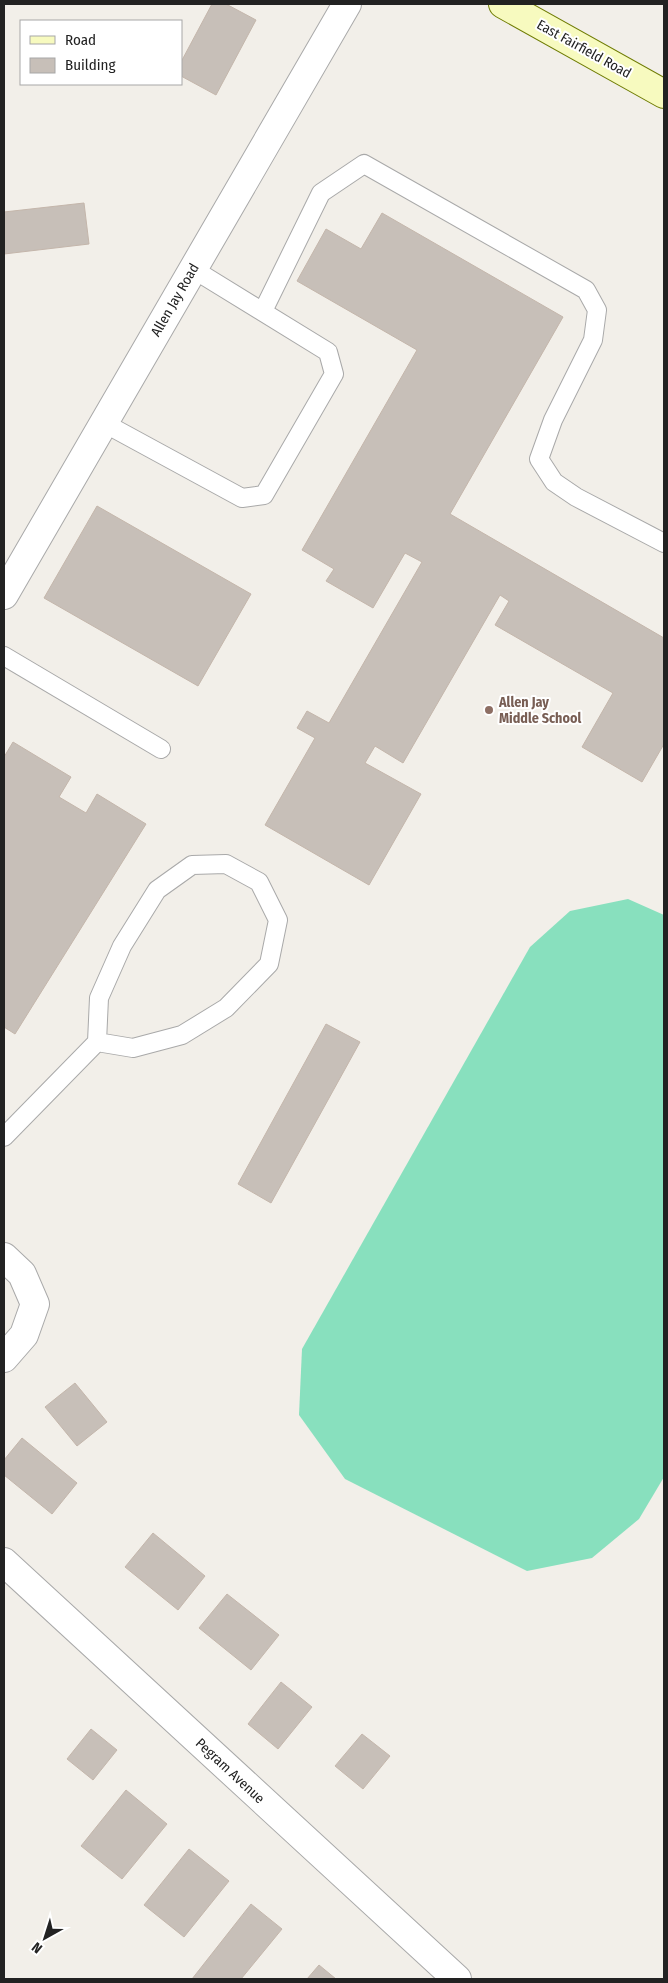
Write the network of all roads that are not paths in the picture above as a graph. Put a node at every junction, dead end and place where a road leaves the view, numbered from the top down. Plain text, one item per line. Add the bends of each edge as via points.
1 (347, 4) edge
2 (503, 4) edge
3 (664, 94) edge
4 (193, 269) junction
5 (262, 312) junction
6 (104, 423) junction
7 (664, 543) edge
8 (4, 595) edge
9 (4, 656) edge
10 (161, 749) dead end
11 (97, 1042) junction
12 (4, 1137) edge
13 (4, 1256) edge
14 (4, 1358) edge
15 (4, 1562) edge
16 (457, 1979) edge

1 - 4 street, Allen Jay Road
2 - 3 main road, East Fairfield Road
4 - 5 lane
4 - 6 street, Allen Jay Road
5 - 6 lane via 328,352 334,374 264,495 242,498
5 - 7 lane via 321,193 364,164 586,290 597,310 593,340 539,459 554,482
6 - 8 street, Allen Jay Road
9 - 10 lane
11 - 11 lane via 133,1048 182,1035 226,1008 269,964 278,920 259,882 226,864 192,865 157,890 122,946 99,998
11 - 12 lane
13 - 14 street via 22,1274 35,1304 24,1335
15 - 16 street, Pegram Avenue

